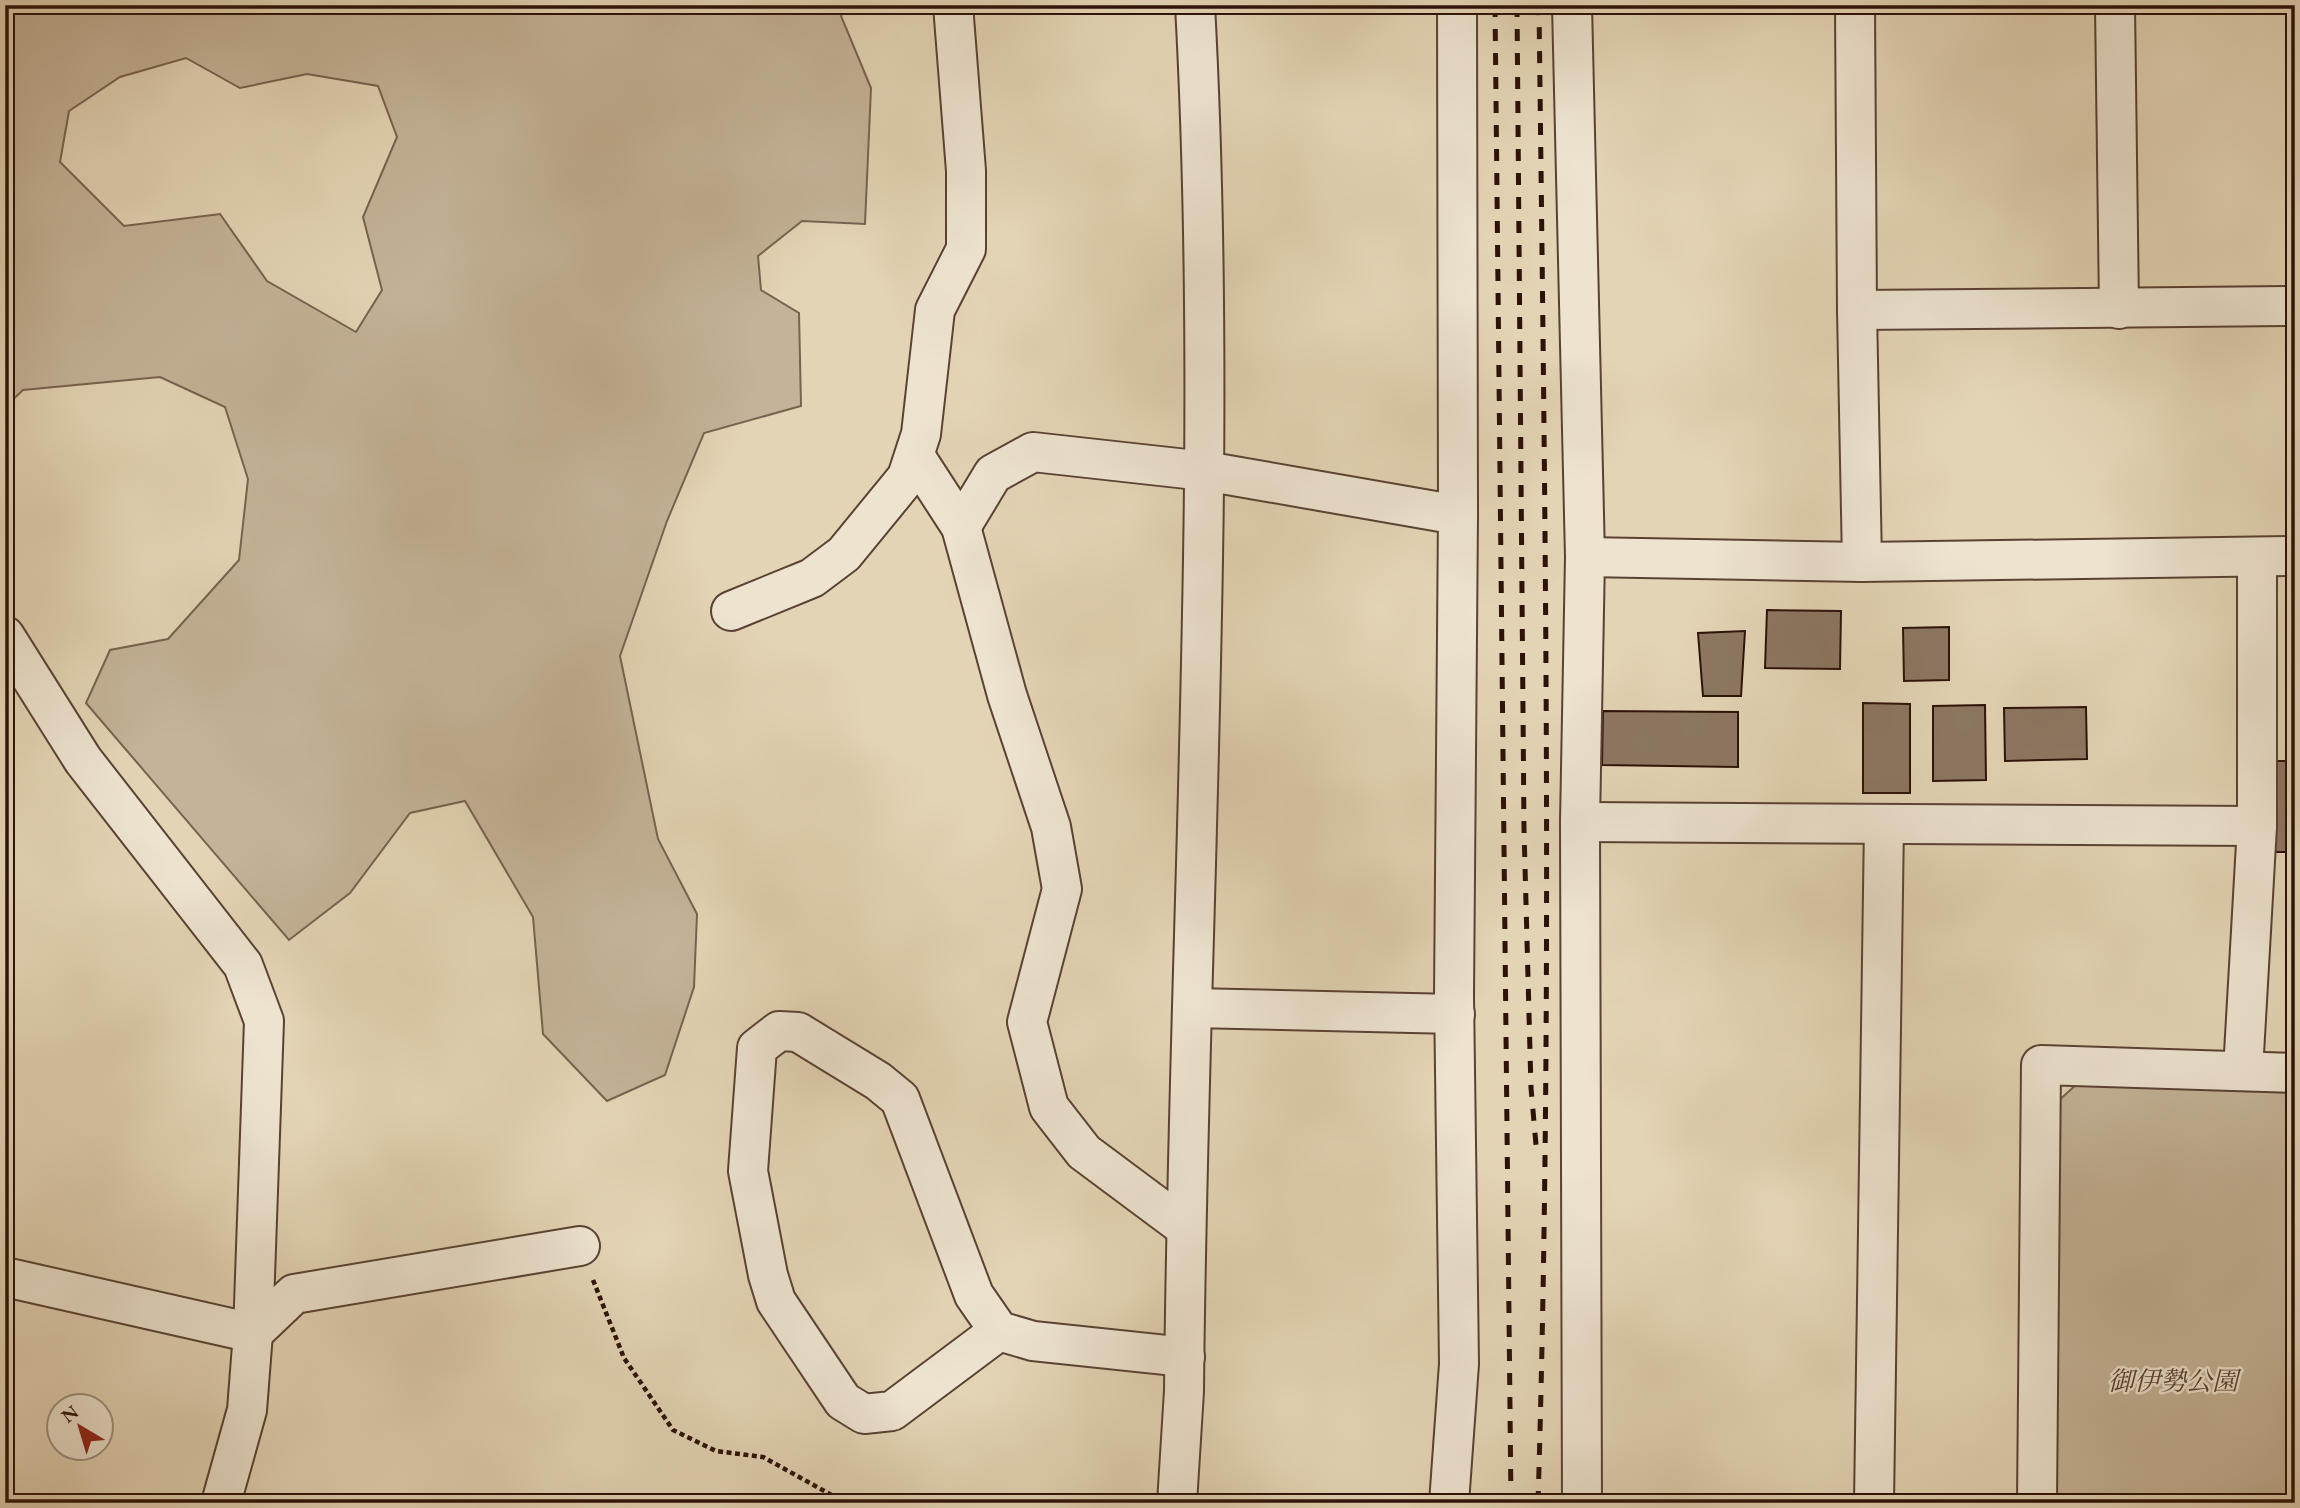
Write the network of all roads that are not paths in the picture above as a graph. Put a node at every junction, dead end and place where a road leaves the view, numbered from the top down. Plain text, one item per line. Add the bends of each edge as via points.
1 (953, 5) edge
2 (1195, 5) edge
3 (1457, 5) edge
4 (1572, 5) edge
5 (1855, 5) edge
6 (2115, 5) edge
7 (2295, 306) edge
8 (2119, 309) junction
9 (1857, 310) junction
10 (915, 456) junction
11 (1205, 471) junction
12 (1458, 515) junction
13 (961, 527) junction
14 (2295, 556) edge
15 (1585, 557) junction
16 (2257, 557) junction
17 (1862, 562) junction
18 (731, 611) dead end
19 (5, 636) edge
20 (1580, 822) junction
21 (1884, 824) junction
22 (2257, 826) junction
23 (1192, 1008) junction
24 (1455, 1014) junction
25 (2243, 1071) junction
26 (2295, 1073) edge
27 (1186, 1228) junction
28 (580, 1246) road end
29 (5, 1277) edge
30 (999, 1331) junction
31 (253, 1333) junction
32 (1185, 1357) junction
33 (221, 1503) edge
34 (1177, 1503) edge
35 (1449, 1503) edge
36 (1582, 1503) edge
37 (1874, 1503) edge
38 (2037, 1503) edge

1 - 10 street via 966,171 966,249 935,310
2 - 11 street
3 - 12 street
4 - 15 street
5 - 9 street
6 - 8 street
7 - 8 street
8 - 9 street
9 - 17 street
10 - 13 street
10 - 18 street via 908,477 844,554 813,578
11 - 12 street
11 - 13 street via 1032,452 993,474
11 - 23 street
12 - 24 street
13 - 27 street via 1007,695 1051,827 1062,889 1027,1022 1049,1107 1084,1152
14 - 16 street
15 - 17 street
15 - 20 street
16 - 17 street
16 - 22 street
19 - 31 street via 83,760 243,965 264,1021
20 - 21 street
20 - 36 street
21 - 22 street
21 - 37 street
22 - 25 street
23 - 24 street
23 - 27 street
24 - 35 street via 1459,1364
25 - 26 street
25 - 38 street via 2041,1065
27 - 32 street
28 - 31 street via 294,1294
29 - 31 street
30 - 30 street via 974,1295 900,1099 798,1032 779,1031 757,1048 748,1171 768,1275 776,1301 843,1401 864,1414 892,1411
30 - 32 street via 1033,1341
31 - 33 street via 247,1410
32 - 34 street

